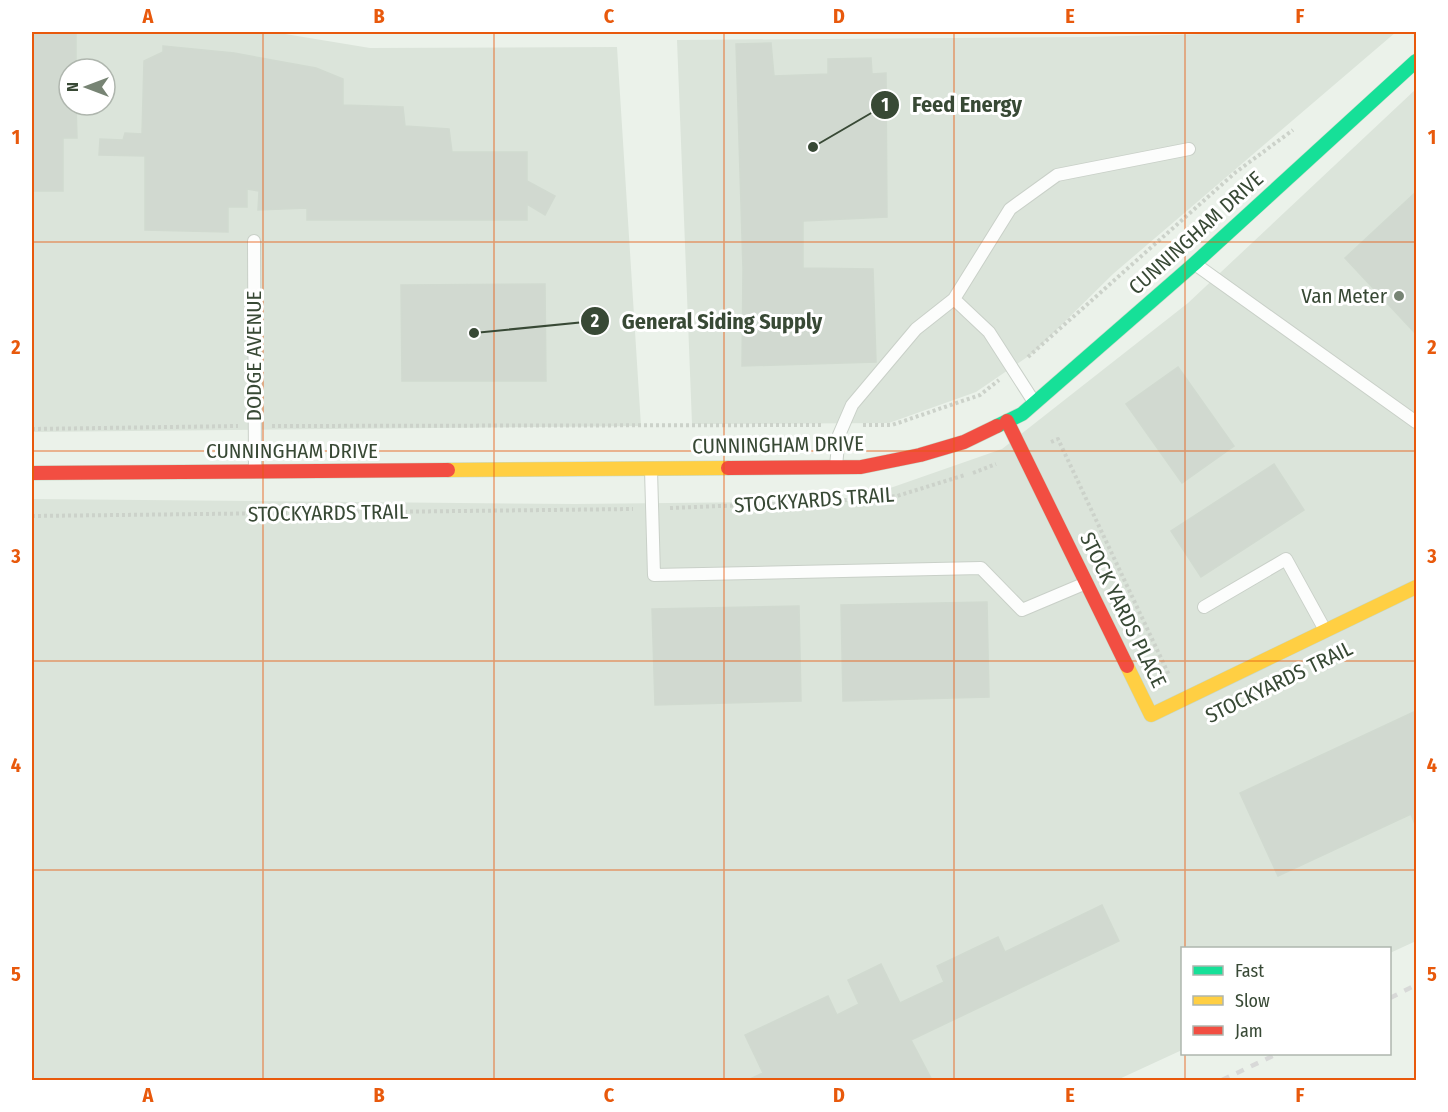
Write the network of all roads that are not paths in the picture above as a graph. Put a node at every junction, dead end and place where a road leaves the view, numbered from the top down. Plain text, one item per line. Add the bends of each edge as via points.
1 (1416, 61) edge
2 (1189, 149) dead end
3 (254, 241) dead end
4 (1194, 264) junction
5 (954, 299) junction
6 (1035, 403) junction
7 (1007, 421) junction
8 (1416, 422) edge
9 (651, 468) junction
10 (836, 468) junction
11 (255, 472) junction
12 (32, 473) edge
13 (1087, 583) junction
14 (1416, 587) edge
15 (1204, 607) dead end
16 (1326, 631) junction

1 - 4 street, CUNNINGHAM DRIVE
2 - 5 lane via 1057,175 1010,209
3 - 11 lane, DODGE AVENUE
4 - 6 street, CUNNINGHAM DRIVE
4 - 8 lane
5 - 6 lane via 989,332
5 - 10 lane via 916,329 852,405 839,435
6 - 7 street, CUNNINGHAM DRIVE
7 - 10 street, CUNNINGHAM DRIVE via 964,442 920,455
7 - 13 street, STOCK YARDS PLACE
9 - 10 street, CUNNINGHAM DRIVE
9 - 11 street, CUNNINGHAM DRIVE
9 - 13 lane via 654,575 981,568 1022,610
11 - 12 street, CUNNINGHAM DRIVE
13 - 16 street, STOCK YARDS PLACE via 1151,715
14 - 16 street, STOCK YARDS PLACE
15 - 16 lane via 1286,559

